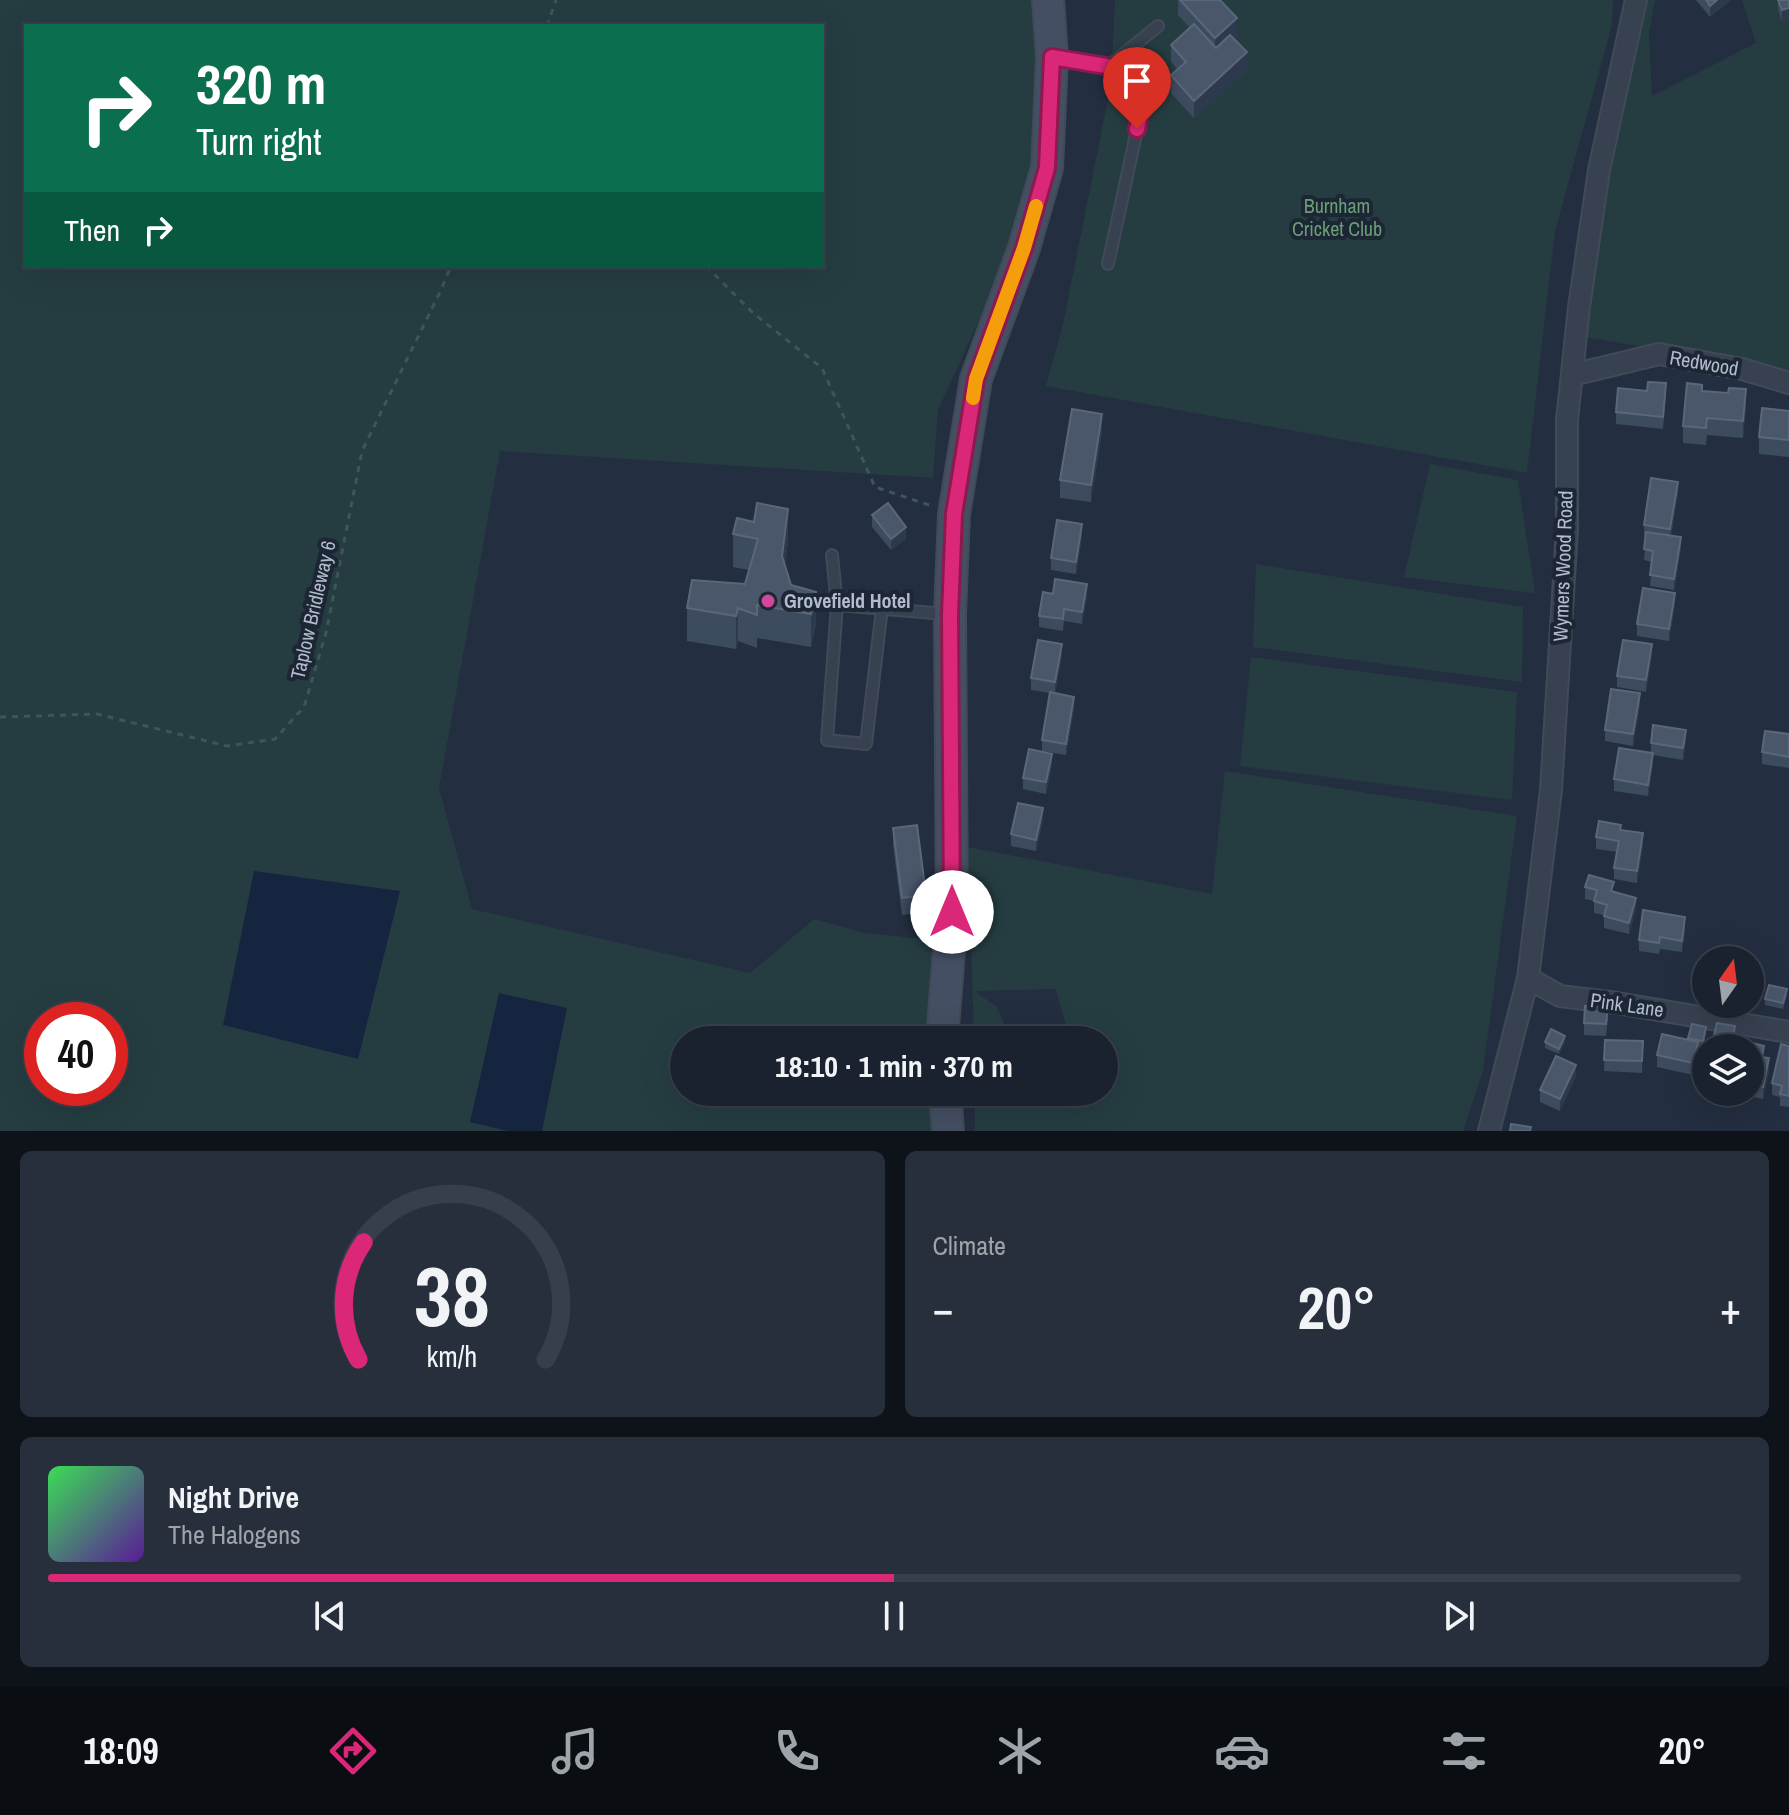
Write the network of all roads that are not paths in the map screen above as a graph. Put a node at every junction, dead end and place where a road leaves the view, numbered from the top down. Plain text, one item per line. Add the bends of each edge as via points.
1 (1048, 0) edge
2 (1636, 0) edge
3 (1158, 26) dead end
4 (1052, 57) junction
5 (1110, 65) junction
6 (1108, 264) dead end
7 (1572, 375) junction
8 (1789, 383) edge
9 (832, 555) dead end
10 (837, 605) junction
11 (882, 608) junction
12 (950, 614) junction
13 (1528, 978) junction
14 (1560, 996) junction
15 (1519, 1020) junction
16 (943, 1026) edge
17 (1789, 1032) edge
18 (946, 1106) edge
19 (948, 1131) edge
20 (1489, 1131) edge

1 - 4 street
2 - 7 street, Wymers Wood Road via 1599,170
3 - 5 lane
4 - 5 lane
4 - 12 street via 1047,168 976,379 954,514
5 - 6 lane via 1130,70 1143,102
7 - 8 street, Redwood via 1659,354
7 - 13 street, Wymers Wood Road via 1551,790
9 - 10 lane
10 - 11 lane
10 - 11 lane via 827,740 866,744
11 - 12 lane
12 - 16 street via 952,912
13 - 14 street, Pink Lane
13 - 15 street, Wymers Wood Road
14 - 15 street via 1538,1003
14 - 17 street, Pink Lane
15 - 20 street, Wymers Wood Road
18 - 19 street

